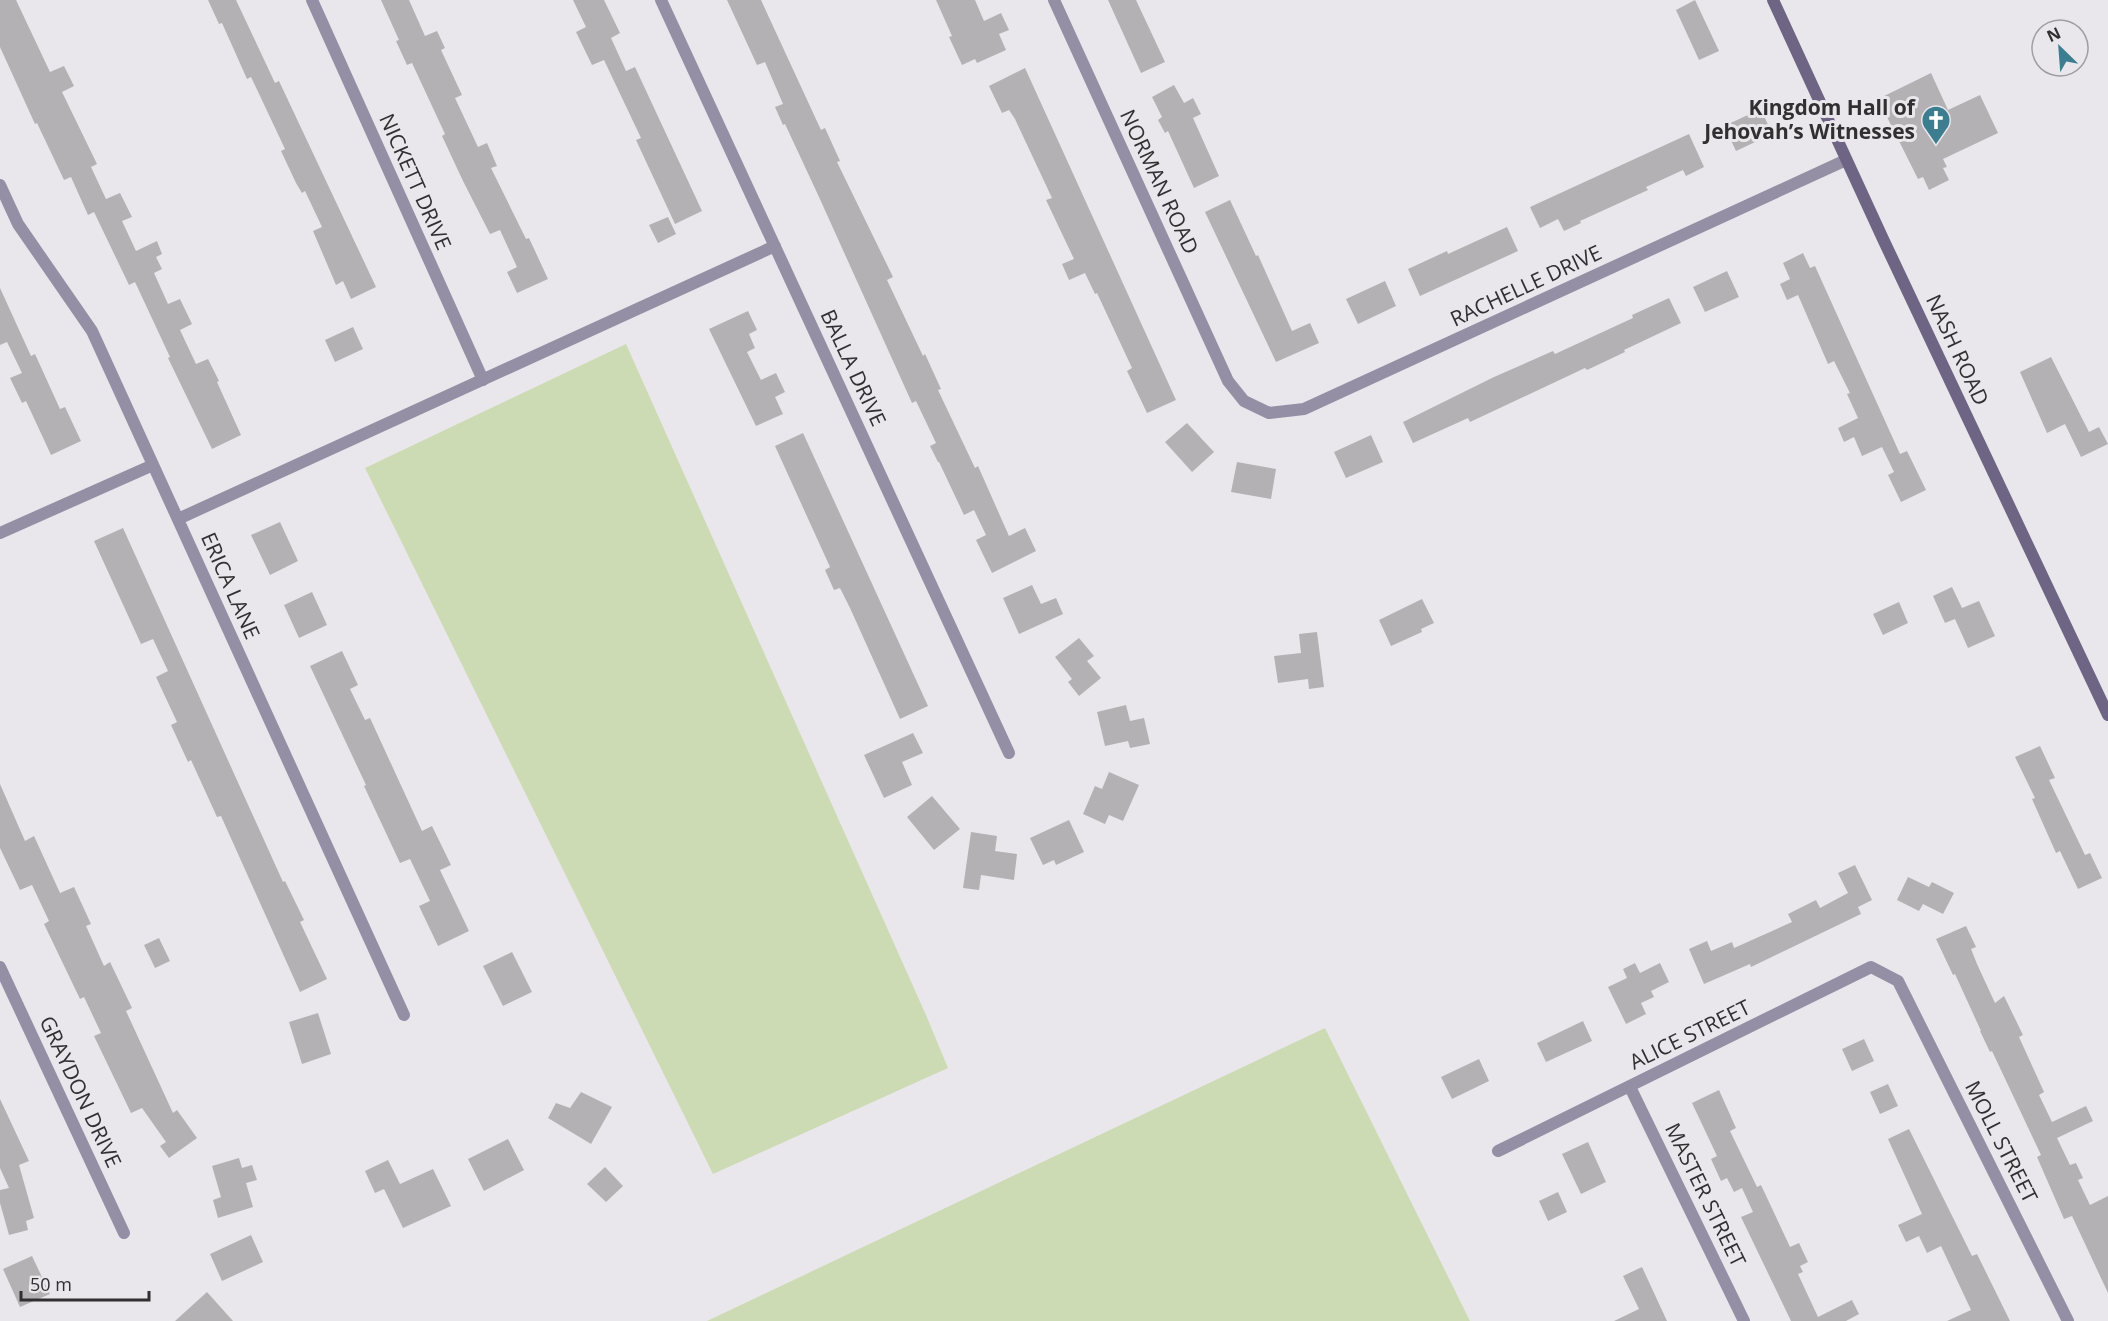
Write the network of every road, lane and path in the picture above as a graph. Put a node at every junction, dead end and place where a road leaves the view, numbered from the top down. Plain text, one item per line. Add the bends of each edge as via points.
1 (312, 0) edge
2 (661, 0) edge
3 (1054, 0) edge
4 (1773, 0) edge
5 (1846, 160) junction
6 (0, 185) edge
7 (775, 246) junction
8 (483, 380) junction
9 (1228, 381) joint
10 (153, 465) junction
11 (178, 519) junction
12 (0, 533) edge
13 (2108, 715) edge
14 (1009, 753) dead end
15 (0, 967) edge
16 (1898, 981) joint
17 (404, 1014) dead end
18 (1630, 1087) junction
19 (1498, 1151) dead end
20 (124, 1233) dead end
21 (1744, 1321) edge
22 (2068, 1321) edge

1 - 8 street, NICKETT DRIVE
2 - 7 street, BALLA DRIVE
3 - 9 street, NORMAN ROAD
4 - 5 main road, NASH ROAD
5 - 9 street, RACHELLE DRIVE via 1304,409 1269,414 1244,401
5 - 13 main road, NASH ROAD
6 - 10 street, ERICA LANE via 18,224 92,331
7 - 8 street
7 - 14 street, BALLA DRIVE
8 - 11 street
10 - 11 street, ERICA LANE
10 - 12 street
11 - 17 street, ERICA LANE
15 - 20 street, GRAYDON DRIVE
16 - 18 street, ALICE STREET via 1871,967
16 - 22 street, MOLL STREET
18 - 19 street, ALICE STREET
18 - 21 street, MASTER STREET

